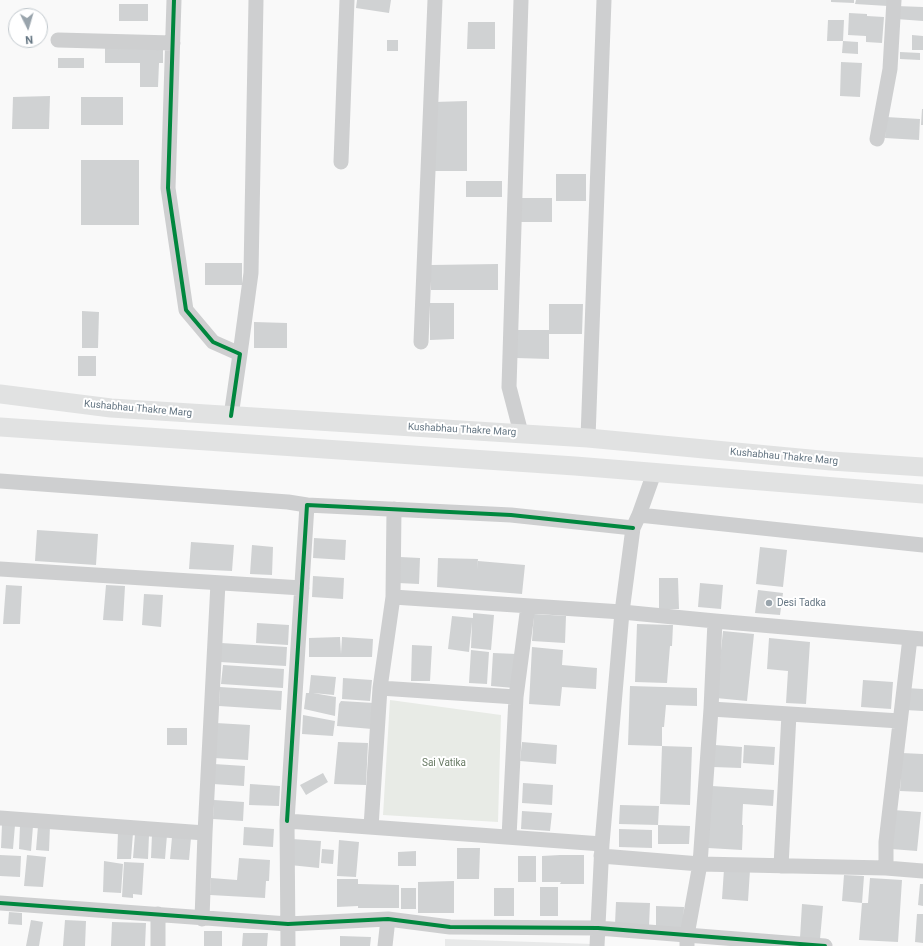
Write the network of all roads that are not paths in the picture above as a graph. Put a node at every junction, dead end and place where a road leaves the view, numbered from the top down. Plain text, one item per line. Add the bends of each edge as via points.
1 (174, 0) edge
2 (256, 0) edge
3 (347, 0) edge
4 (435, 0) edge
5 (521, 0) edge
6 (604, 0) edge
7 (894, 0) edge
8 (58, 40) dead end
9 (173, 43) junction
10 (877, 139) dead end
11 (341, 162) dead end
12 (421, 342) dead end
13 (240, 354) junction
14 (0, 394) edge
15 (231, 416) junction
16 (0, 427) edge
17 (521, 433) junction
18 (588, 438) junction
19 (923, 467) edge
20 (654, 473) junction
21 (0, 481) edge
22 (923, 494) edge
23 (307, 505) junction
24 (394, 509) junction
25 (636, 521) junction
26 (923, 545) edge
27 (0, 569) edge
28 (218, 583) junction
29 (302, 588) junction
30 (392, 597) junction
31 (528, 606) junction
32 (622, 612) junction
33 (715, 621) junction
34 (917, 638) edge
35 (380, 688) junction
36 (516, 698) junction
37 (711, 709) junction
38 (788, 714) junction
39 (900, 721) junction
40 (0, 818) edge
41 (287, 821) junction
42 (371, 827) junction
43 (205, 834) junction
44 (509, 837) junction
45 (602, 850) junction
46 (700, 864) junction
47 (781, 866) junction
48 (886, 868) junction
49 (923, 871) edge
50 (0, 903) edge
51 (158, 914) junction
52 (202, 919) junction
53 (388, 919) junction
54 (288, 924) junction
55 (598, 928) junction
56 (687, 941) edge
57 (786, 944) edge
58 (158, 946) edge
59 (288, 946) edge
60 (385, 946) edge
61 (597, 946) edge
62 (825, 946) edge

1 - 9 street
2 - 13 street via 251,273
3 - 11 street
4 - 12 street
5 - 17 street via 509,387
6 - 18 street
7 - 10 street via 890,69
8 - 9 street
9 - 13 street via 168,188 186,310 213,342
13 - 15 street
14 - 15 main road, Kushabhau Thakre Marg via 111,408
15 - 17 main road, Kushabhau Thakre Marg
16 - 20 main road
17 - 18 main road, Kushabhau Thakre Marg
18 - 19 main road, Kushabhau Thakre Marg
20 - 22 main road
20 - 25 street
21 - 23 street
23 - 24 street
23 - 29 street
24 - 25 street
24 - 30 street
25 - 26 street
25 - 32 street
27 - 28 street
28 - 29 street
28 - 43 street
29 - 41 street
30 - 31 street
30 - 35 street
31 - 32 street
31 - 36 street
32 - 33 street
32 - 45 street
33 - 34 street
33 - 37 street
34 - 39 street
35 - 36 street
35 - 42 street
36 - 44 street
37 - 38 street
37 - 46 street
38 - 39 street
38 - 47 street
39 - 48 street via 886,842
40 - 43 street
41 - 42 street
41 - 54 street
42 - 44 street
43 - 52 street
44 - 45 street
45 - 46 street
45 - 55 street
46 - 47 street
46 - 56 street
47 - 48 street
48 - 49 street
50 - 51 street
51 - 52 street
51 - 58 street
52 - 54 street
53 - 54 street
53 - 55 street via 450,927
53 - 60 street
54 - 59 street
55 - 56 street
55 - 61 street
56 - 57 street
57 - 62 street

